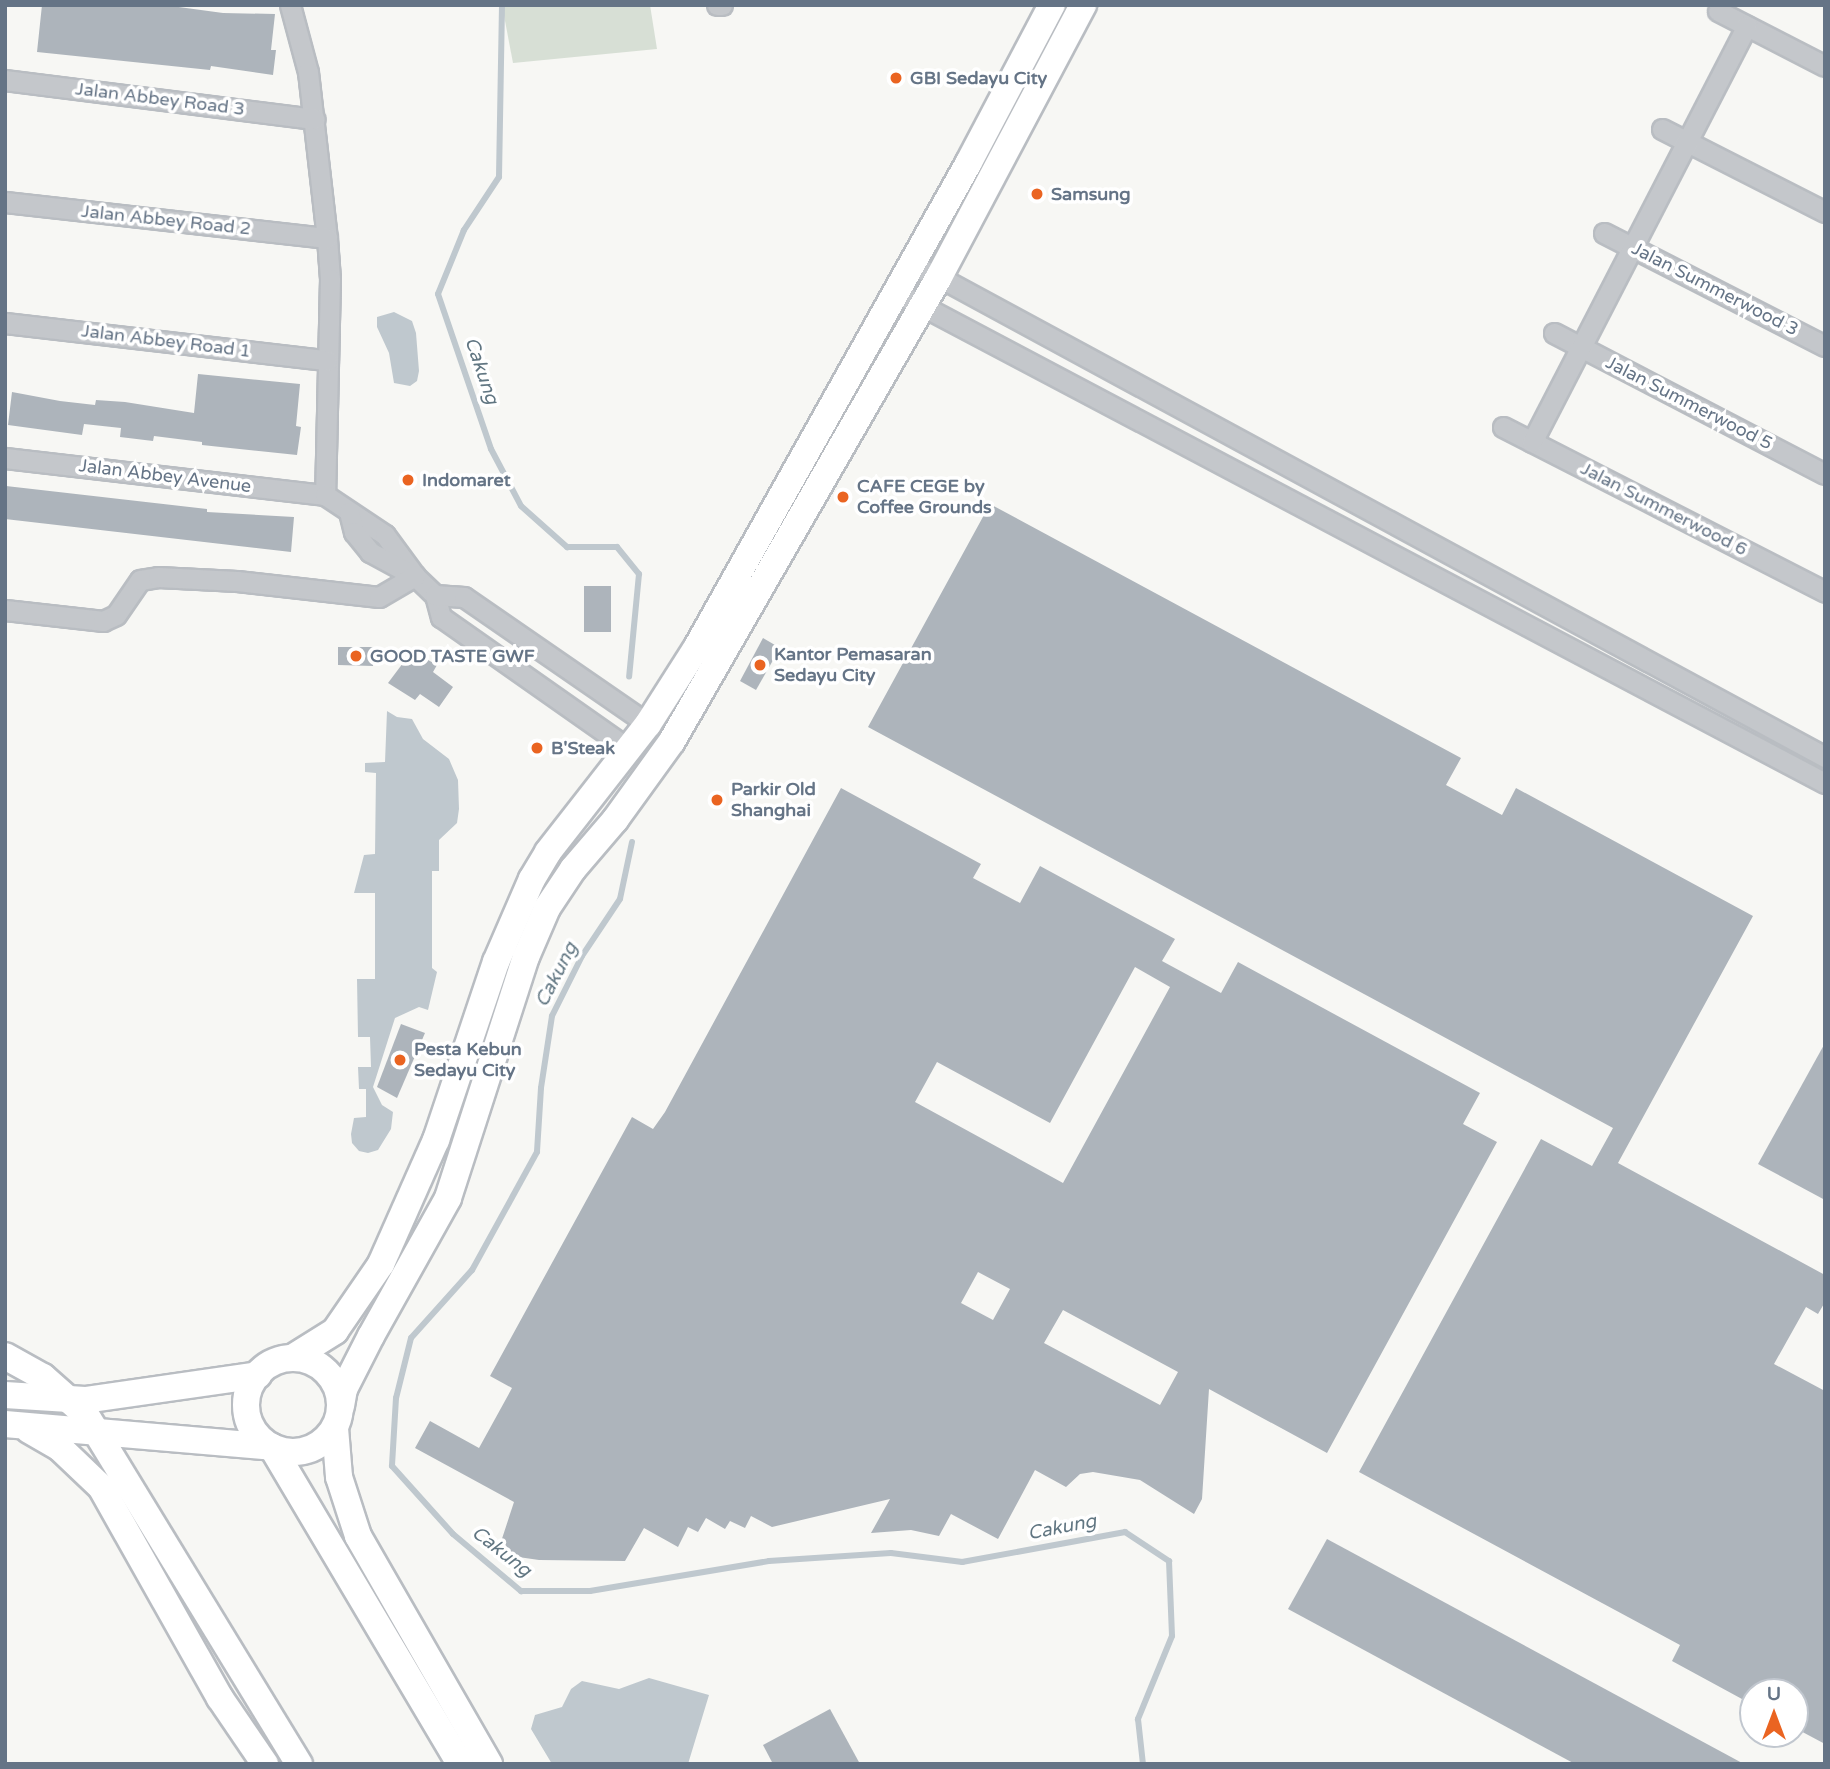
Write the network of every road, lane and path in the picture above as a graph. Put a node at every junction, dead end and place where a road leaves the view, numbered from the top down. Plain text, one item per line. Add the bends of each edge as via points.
1 (290, 5) edge
2 (1052, 5) edge
3 (1083, 5) edge
4 (1718, 11) dead end
5 (1747, 26) junction
6 (1825, 66) edge
7 (5, 80) edge
8 (315, 118) junction
9 (1662, 129) dead end
10 (1688, 142) junction
11 (5, 202) edge
12 (1825, 212) edge
13 (1604, 233) dead end
14 (327, 238) junction
15 (1633, 247) junction
16 (912, 265) junction
17 (939, 277) junction
18 (896, 292) junction
19 (923, 305) junction
20 (5, 323) edge
21 (1554, 333) dead end
22 (1825, 346) edge
23 (1581, 348) junction
24 (327, 359) junction
25 (1503, 427) dead end
26 (1532, 442) junction
27 (5, 458) edge
28 (1825, 474) edge
29 (325, 495) junction
30 (1408, 532) junction
31 (1398, 557) junction
32 (415, 576) junction
33 (1825, 592) edge
34 (435, 595) junction
35 (5, 610) edge
36 (649, 724) junction
37 (672, 741) junction
38 (629, 749) junction
39 (1825, 757) edge
40 (653, 767) junction
41 (1825, 783) edge
42 (5, 1356) edge
43 (292, 1358) junction
44 (258, 1375) junction
45 (5, 1395) edge
46 (72, 1401) junction
47 (338, 1417) junction
48 (13, 1425) edge
49 (98, 1432) junction
50 (272, 1447) junction
51 (254, 1688) junction
52 (224, 1705) junction
53 (265, 1764) edge
54 (299, 1764) edge
55 (460, 1764) edge
56 (489, 1764) edge

1 - 8 street
2 - 16 street
3 - 17 street
4 - 5 street
5 - 6 street
5 - 10 street
7 - 8 street, Jalan Abbey Road 3
8 - 14 street
9 - 10 street
10 - 12 street
10 - 15 street
11 - 14 street, Jalan Abbey Road 2
13 - 15 street, Jalan Summerwood 3
14 - 24 street
15 - 22 street, Jalan Summerwood 3
15 - 23 street
16 - 17 street
16 - 18 street
17 - 19 street
17 - 30 street
18 - 19 street
18 - 36 street
19 - 31 street
19 - 37 street
20 - 24 street, Jalan Abbey Road 1
21 - 23 street, Jalan Summerwood 5
23 - 26 street
23 - 28 street, Jalan Summerwood 5
24 - 29 street
25 - 26 street, Jalan Summerwood 6
26 - 33 street, Jalan Summerwood 6
27 - 29 street, Jalan Abbey Avenue
29 - 32 street via 385,535
30 - 31 street
30 - 39 street
31 - 41 street
32 - 34 street
32 - 35 street via 379,597 158,577 140,580 116,615 103,621
34 - 36 street via 464,597
34 - 38 street via 441,617
36 - 37 street
36 - 38 street
37 - 40 street
38 - 40 street
38 - 43 street via 532,879 496,962 436,1140 381,1264 335,1331
40 - 47 street via 547,908 526,957 448,1198 344,1389
42 - 46 street via 43,1377
43 - 44 street via 267,1366
43 - 47 street via 305,1359 326,1372 339,1393
44 - 46 street
44 - 50 street via 250,1387 247,1414 252,1427
45 - 46 street
46 - 49 street
47 - 50 street via 319,1444 309,1449
47 - 56 street via 339,1477 358,1536
48 - 49 street
48 - 52 street via 60,1448 102,1487
49 - 50 street
49 - 51 street
50 - 55 street
51 - 52 street
51 - 54 street
52 - 53 street

